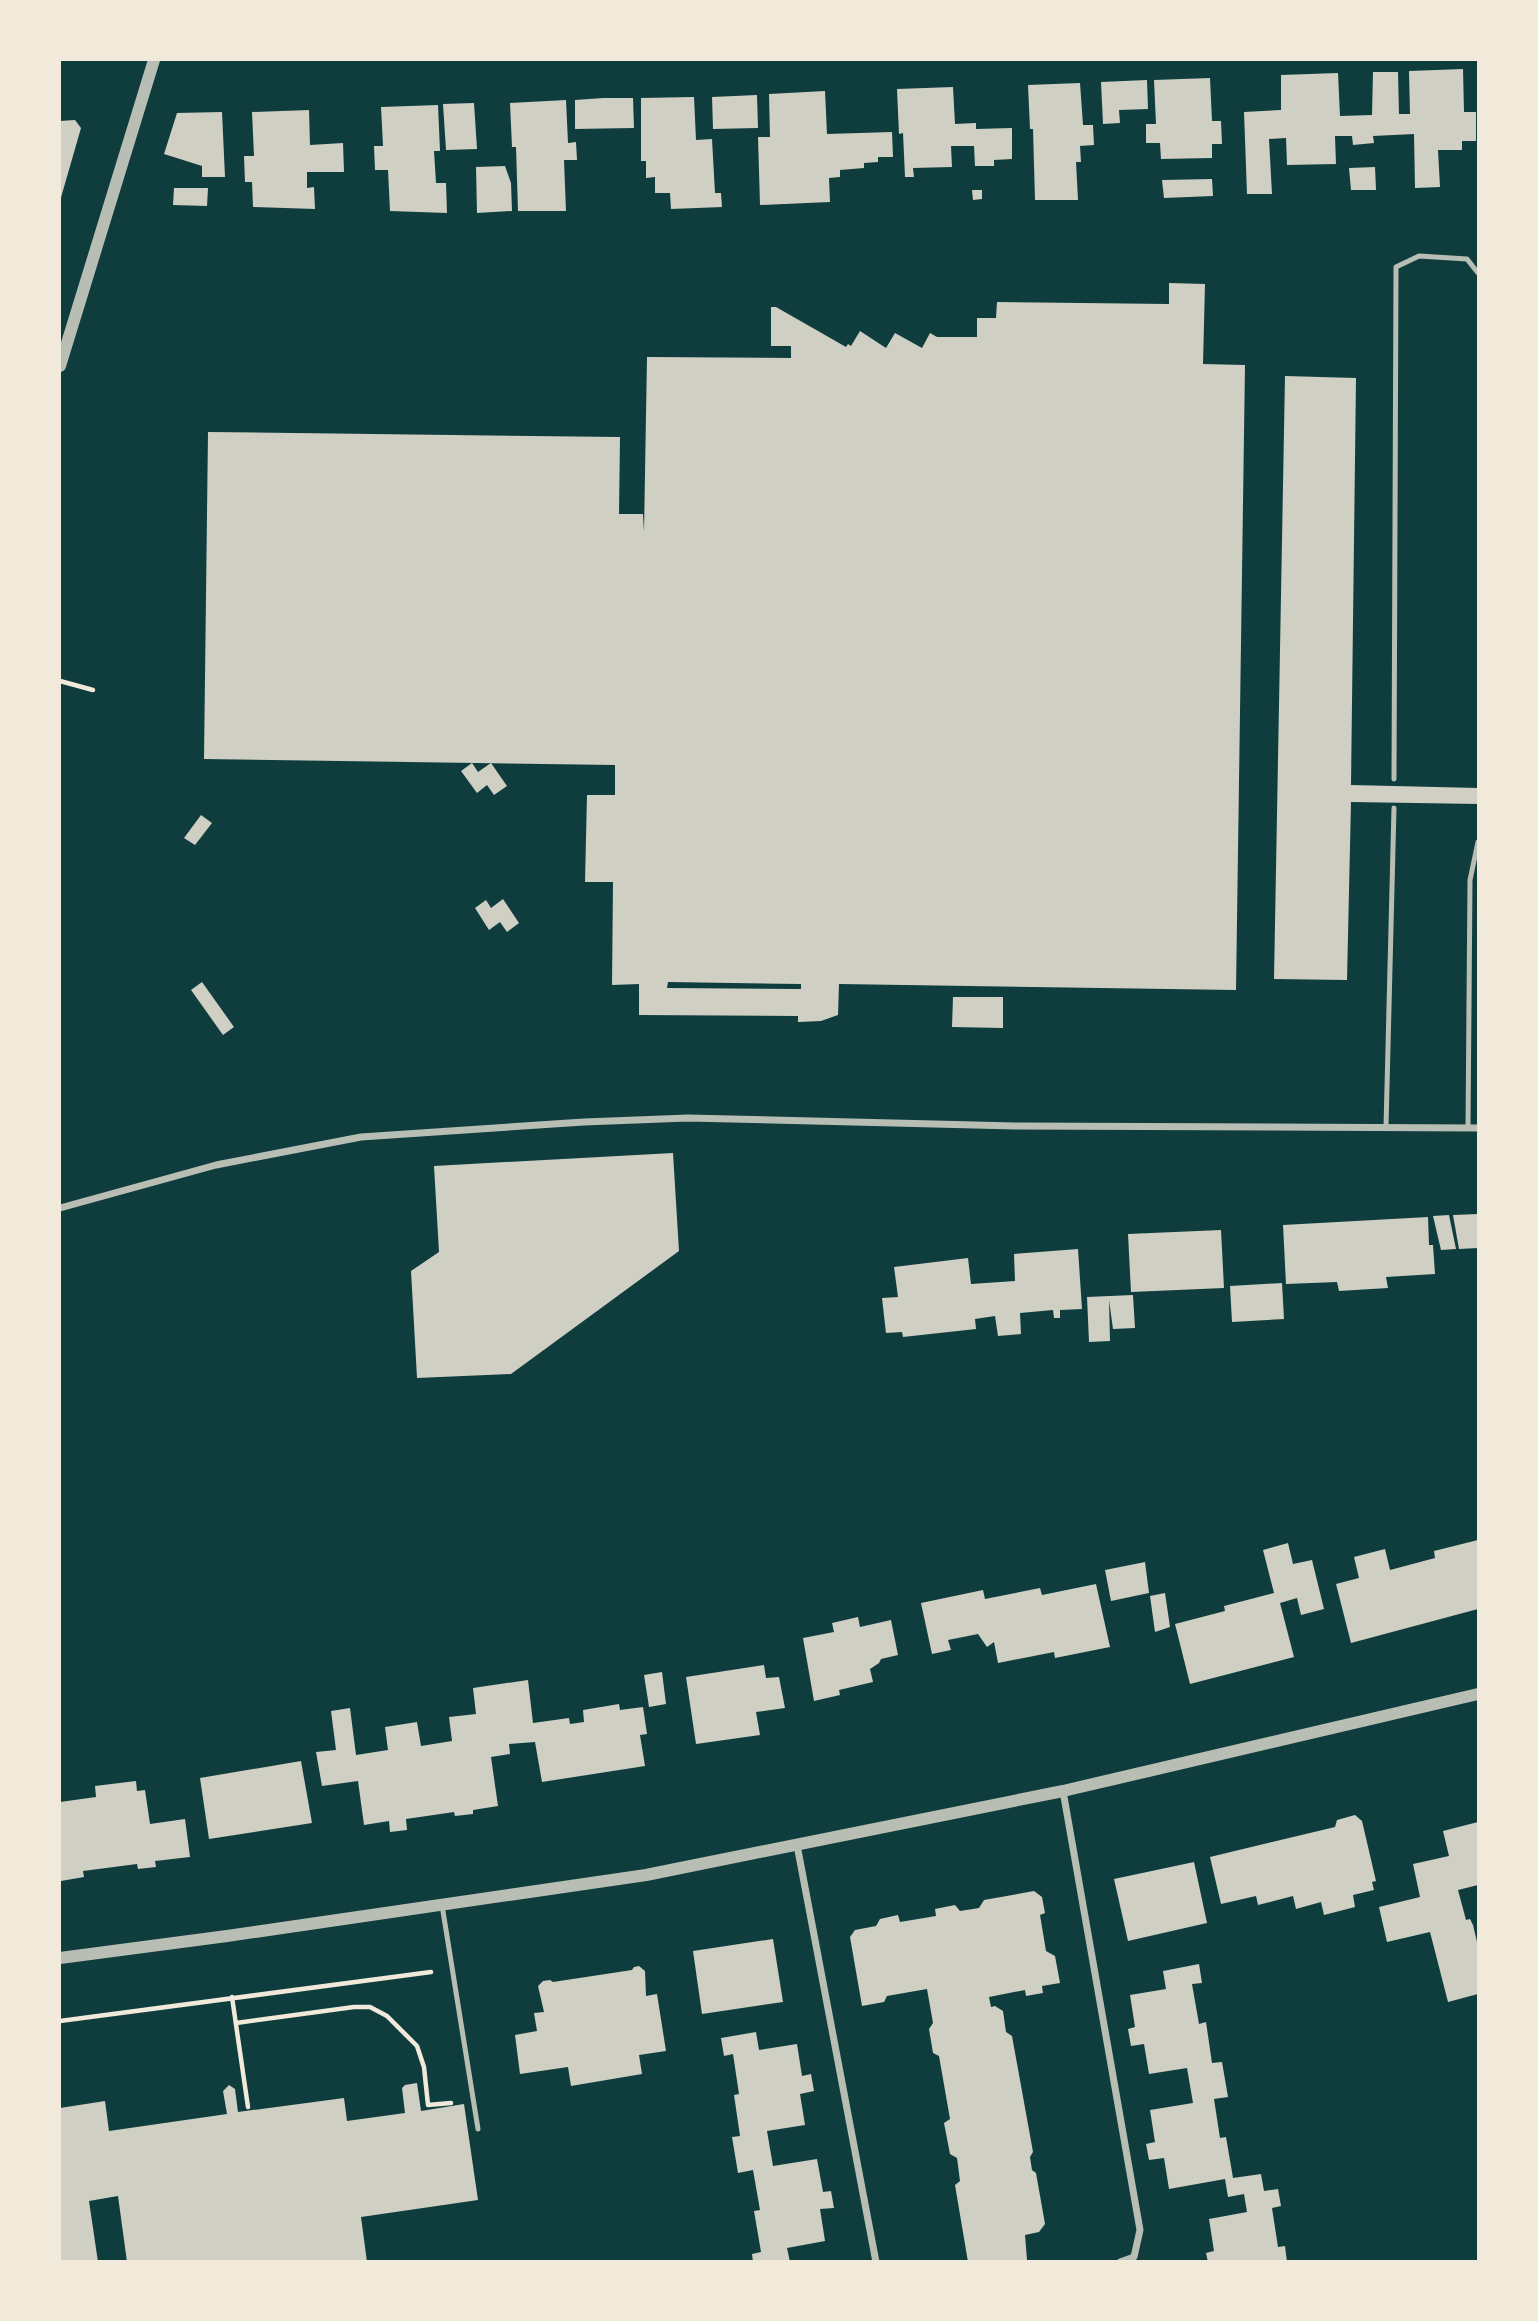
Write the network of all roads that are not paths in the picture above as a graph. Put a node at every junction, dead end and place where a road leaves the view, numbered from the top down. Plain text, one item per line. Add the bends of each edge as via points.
1 (154, 60) edge
2 (1479, 272) edge
3 (60, 366) edge
4 (1395, 779) dead end
5 (1394, 808) dead end
6 (1479, 842) edge
7 (1386, 1127) junction
8 (1468, 1128) junction
9 (1479, 1128) edge
10 (60, 1208) edge
11 (1479, 1695) edge
12 (1063, 1791) junction
13 (797, 1846) junction
14 (442, 1905) junction
15 (60, 1958) edge
16 (478, 2129) dead end
17 (876, 2262) edge
18 (1120, 2262) edge

1 - 3 street
2 - 4 lane via 1467,259 1419,256 1396,267
5 - 7 lane
6 - 8 lane via 1470,880
7 - 8 street
7 - 10 street via 1015,1126 688,1118 445,1130 361,1137 216,1165
8 - 9 street
11 - 12 street
12 - 13 street
12 - 18 street via 1140,2230 1134,2257
13 - 14 street via 646,1875
13 - 17 street
14 - 15 street
14 - 16 lane

